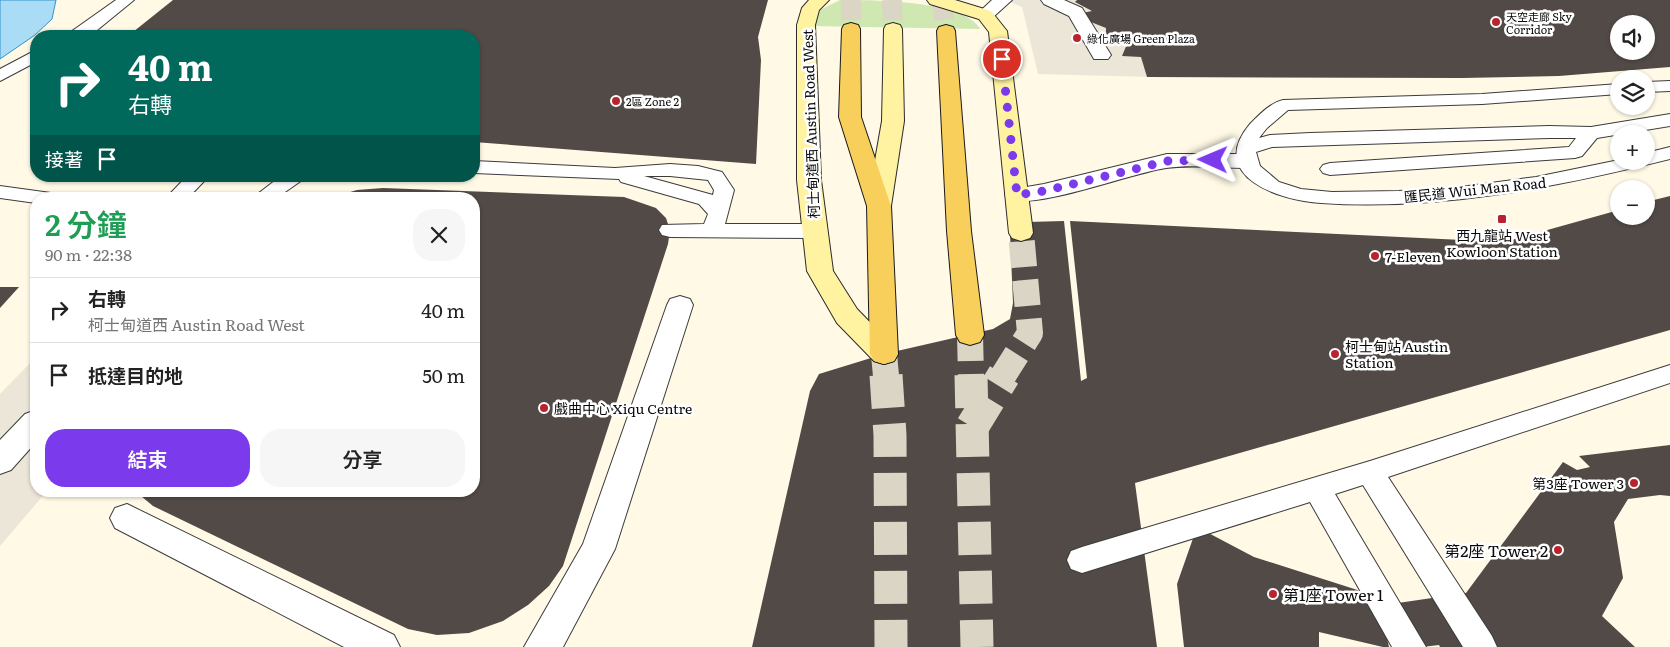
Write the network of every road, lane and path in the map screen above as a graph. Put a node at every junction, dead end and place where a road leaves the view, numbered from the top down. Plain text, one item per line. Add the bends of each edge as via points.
1 (126, 0) edge
2 (820, 0) edge
3 (936, 0) edge
4 (1003, 0) edge
5 (1050, 0) edge
6 (985, 15) junction
7 (851, 29) tunnel mouth
8 (893, 29) tunnel mouth
9 (86, 30) edge
10 (946, 31) tunnel mouth
11 (1101, 55) dead end
12 (30, 58) edge
13 (0, 76) edge
14 (1670, 86) edge
15 (1655, 87) edge
16 (1610, 90) edge
17 (1670, 120) edge
18 (1591, 133) junction
19 (1670, 153) edge
20 (1245, 155) junction
21 (1655, 157) edge
22 (480, 167) edge
23 (1610, 168) edge
24 (1330, 169) dead end
25 (192, 182) edge
26 (286, 182) edge
27 (0, 192) edge
28 (182, 192) edge
29 (271, 192) edge
30 (1017, 195) junction
31 (30, 196) edge
32 (878, 206) junction
33 (714, 222) junction
34 (670, 230) dead end
35 (814, 231) junction
36 (1021, 233) tunnel mouth
37 (680, 305) dead end
38 (970, 334) tunnel mouth
39 (884, 354) joint
40 (1669, 375) edge
41 (30, 428) edge
42 (0, 461) edge
43 (1370, 472) junction
44 (1318, 488) junction
45 (127, 518) dead end
46 (1082, 560) dead end
47 (381, 647) edge
48 (543, 647) edge
49 (1410, 647) edge
50 (1482, 647) edge

1 - 9 lane
2 - 35 street, 柯士甸道西 Austin Road West via 811,8 806,25 809,180
3 - 6 street
4 - 6 street
5 - 11 street via 1076,12
6 - 30 street via 998,31 1000,39
7 - 32 main road via 850,117
8 - 32 street, 柯士甸道西 Austin Road West via 893,121
10 - 38 main road via 959,231
12 - 13 lane
14 - 15 lane
16 - 20 lane via 1482,99 1283,105 1260,124
17 - 18 lane
18 - 20 lane via 1270,141
18 - 24 lane, 匯民道 Wui Man Road via 1576,152
19 - 21 lane
20 - 23 lane, 匯民道 Wui Man Road via 1265,182 1281,190 1310,196 1352,198 1422,198 1505,188
20 - 30 street via 1168,161
22 - 33 lane via 615,174 706,200
25 - 28 lane
26 - 29 lane
27 - 31 lane
30 - 36 street
32 - 39 main road, 柯士甸道西 Austin Road West
33 - 34 lane
33 - 35 lane
35 - 39 street, 柯士甸道西 Austin Road West via 820,271 847,316
37 - 48 street via 598,549
40 - 43 lane
41 - 42 street
43 - 44 lane
43 - 50 lane
44 - 46 lane
44 - 49 lane
45 - 47 street

